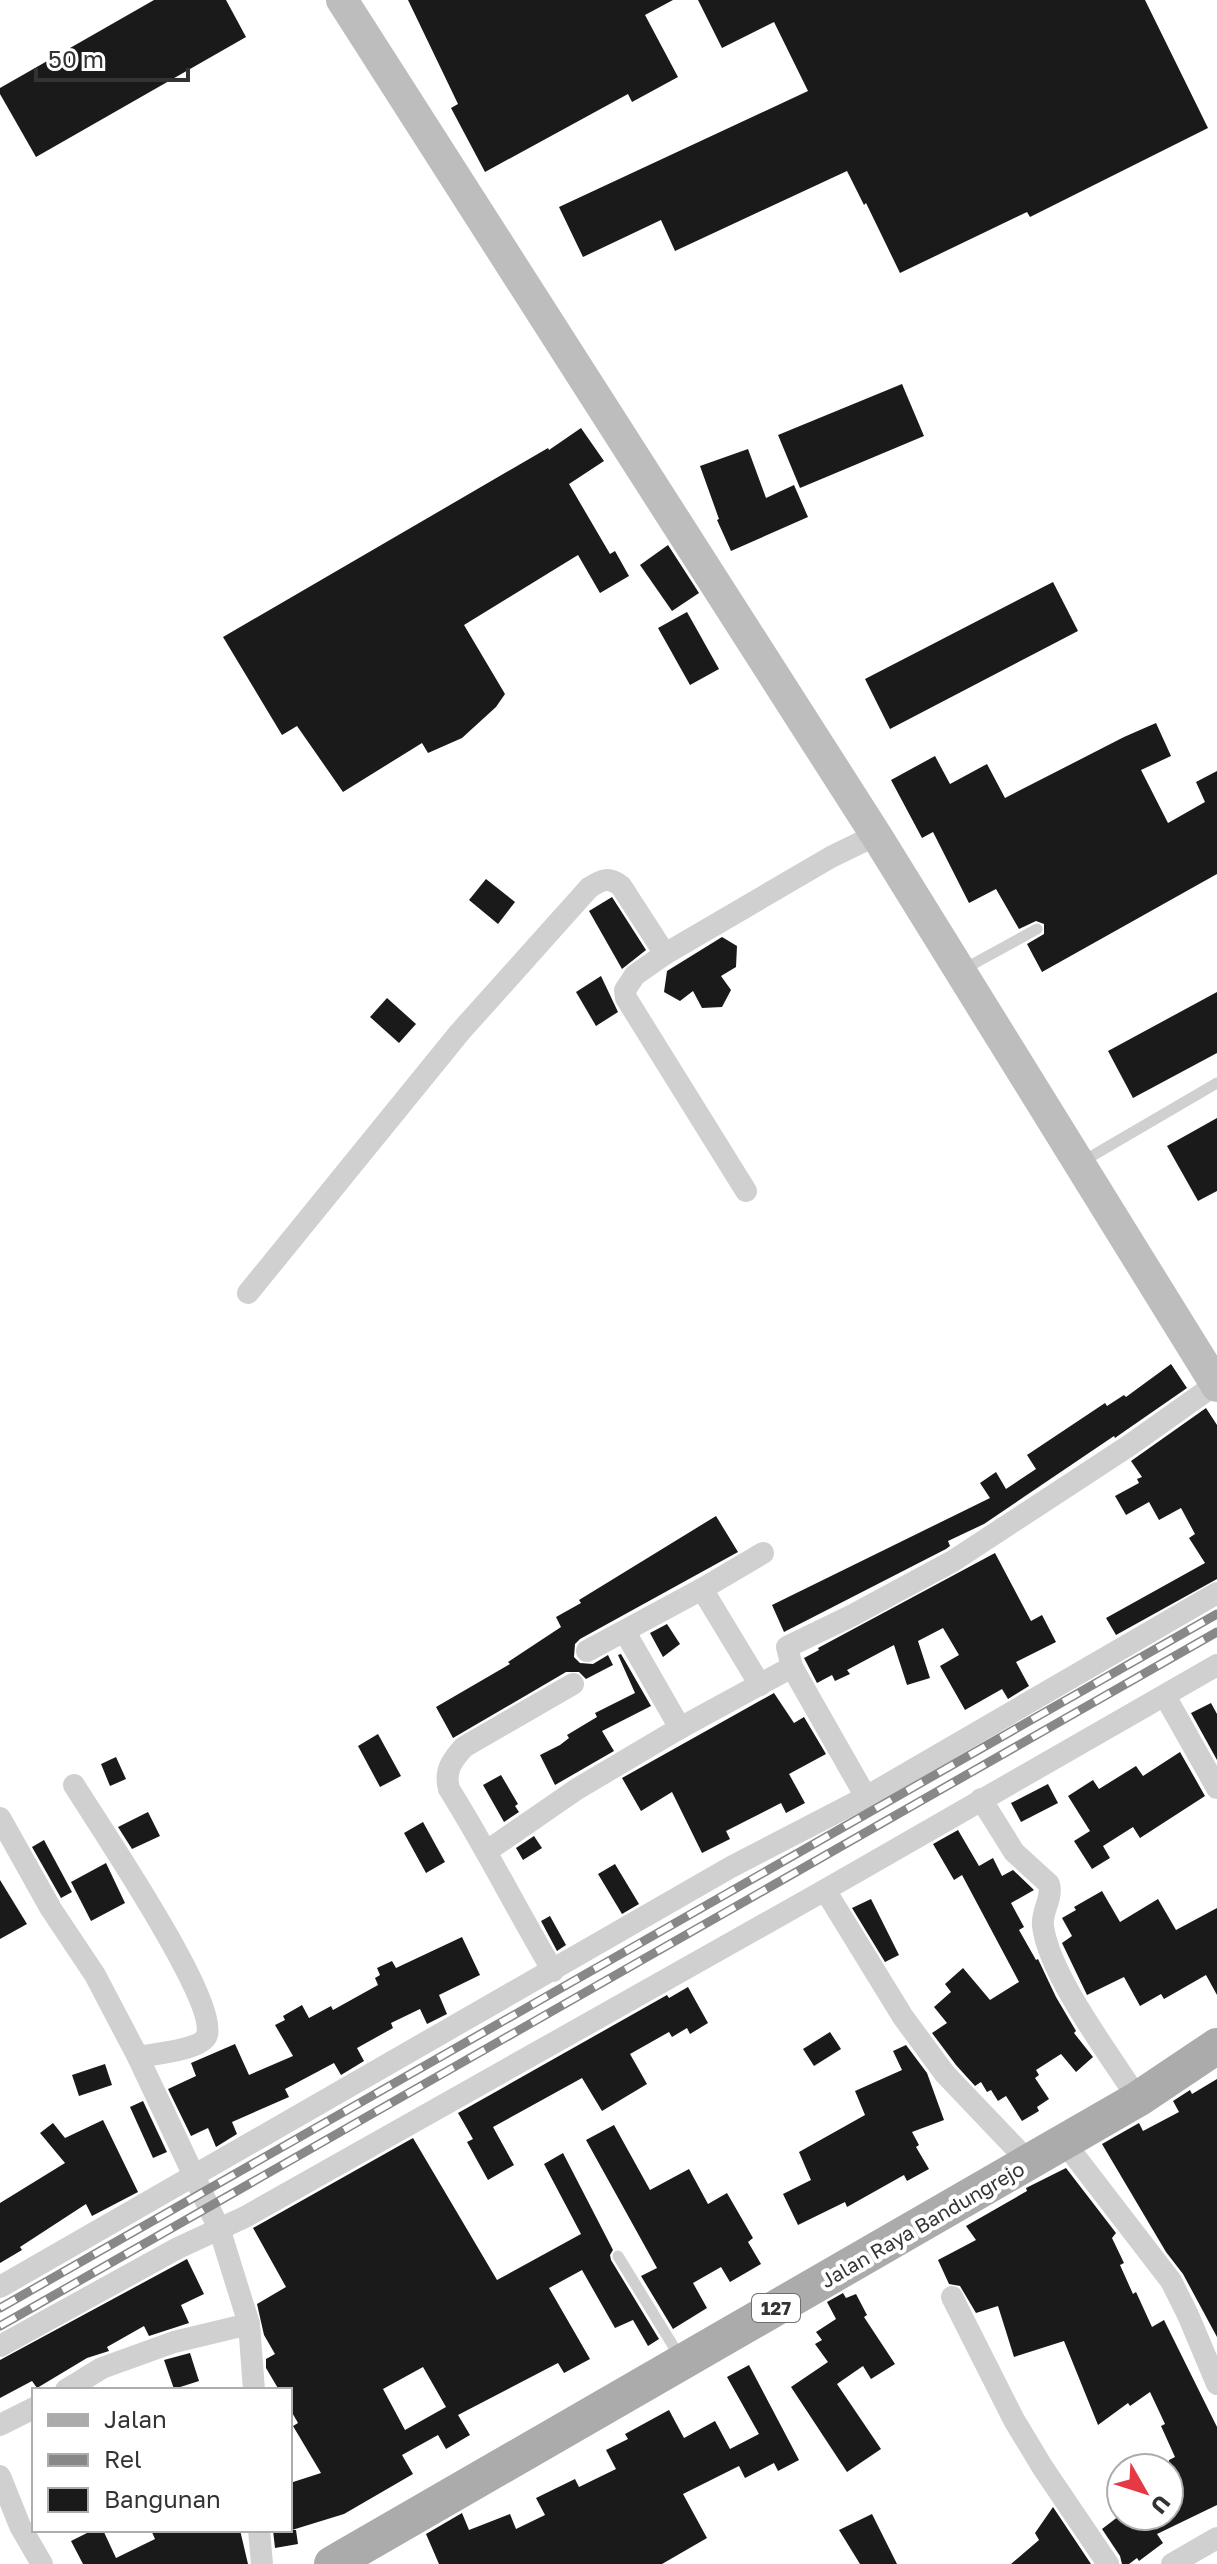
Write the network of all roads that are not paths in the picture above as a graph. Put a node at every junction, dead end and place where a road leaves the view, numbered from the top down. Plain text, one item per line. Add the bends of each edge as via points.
1 (342, 0) edge
2 (876, 835) junction
3 (1037, 929) dead end
4 (665, 954) junction
5 (961, 971) junction
6 (1217, 1083) edge
7 (1080, 1163) junction
8 (746, 1191) dead end
9 (248, 1293) dead end
10 (1216, 1385) edge
11 (763, 1553) dead end
12 (702, 1589) junction
13 (1217, 1593) edge
14 (625, 1632) junction
15 (587, 1651) dead end
16 (1217, 1665) edge
17 (792, 1667) junction
18 (573, 1684) dead end
19 (760, 1685) junction
20 (1165, 1696) junction
21 (680, 1728) junction
22 (74, 1785) dead end
23 (1217, 1788) edge
24 (866, 1797) junction
25 (981, 1799) junction
26 (0, 1818) edge
27 (487, 1851) junction
28 (825, 1890) junction
29 (553, 1971) junction
30 (1217, 2046) edge
31 (138, 2057) junction
32 (1138, 2099) junction
33 (1064, 2142) junction
34 (1029, 2162) junction
35 (192, 2176) junction
36 (220, 2231) junction
37 (618, 2256) dead end
38 (0, 2287) edge
39 (952, 2297) dead end
40 (249, 2324) junction
41 (0, 2346) edge
42 (683, 2362) junction
43 (1215, 2373) edge
44 (69, 2388) edge
45 (254, 2388) edge
46 (32, 2409) edge
47 (0, 2425) edge
48 (0, 2476) edge
49 (259, 2532) edge
50 (1217, 2538) edge
51 (42, 2564) edge
52 (262, 2564) edge
53 (332, 2564) edge
54 (1108, 2564) edge
55 (1172, 2564) edge

1 - 2 main road
2 - 4 street
2 - 5 main road
3 - 5 lane
4 - 8 street via 635,975 626,998
4 - 9 street via 621,886 612,879 589,888 460,1032
5 - 7 main road
6 - 7 lane
7 - 10 main road
10 - 17 street via 953,1561 790,1644 786,1650
11 - 12 street
12 - 14 street
12 - 19 street
13 - 24 street
14 - 15 street
14 - 21 street
16 - 20 street
17 - 19 street
17 - 24 street
18 - 27 street via 464,1747 452,1761 446,1779 449,1789
19 - 21 street
20 - 23 street
20 - 25 street
21 - 27 street
22 - 31 street via 183,1962 206,2014 202,2042
24 - 29 street via 731,1867
25 - 28 street
25 - 32 street via 1014,1852 1049,1884 1043,1926 1050,1955
26 - 31 street
27 - 29 street
28 - 34 street via 903,2017 945,2074
28 - 36 street
29 - 35 street
30 - 32 main road, Jalan Raya Bandungrejo / 127
31 - 35 street
32 - 33 main road, Jalan Raya Bandungrejo / 127
33 - 34 main road, Jalan Raya Bandungrejo / 127
33 - 43 street via 1171,2281
34 - 42 main road, Jalan Raya Bandungrejo / 127
35 - 36 street
35 - 38 street
36 - 40 street
36 - 41 street via 178,2248
37 - 42 lane
39 - 54 street via 1014,2420
40 - 44 street via 174,2342 102,2368
40 - 45 street
42 - 53 main road, Jalan Raya Bandungrejo / 127
46 - 47 street
48 - 51 street
49 - 52 street
50 - 55 street

